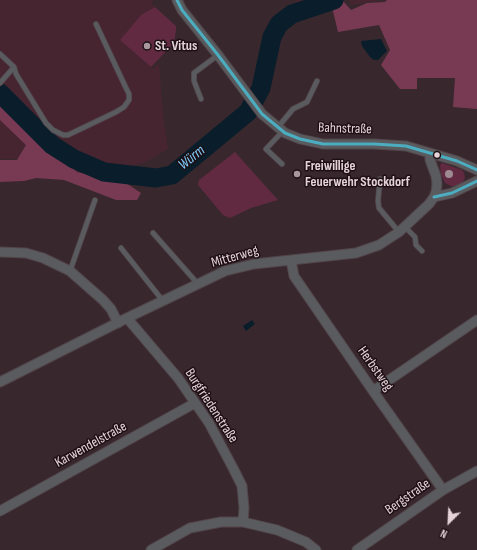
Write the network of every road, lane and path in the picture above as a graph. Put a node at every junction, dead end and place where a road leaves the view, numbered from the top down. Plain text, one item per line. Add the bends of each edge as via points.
1 (177, 0) edge
2 (96, 24) dead end
3 (0, 54) edge
4 (218, 55) junction
5 (14, 68) junction
6 (317, 81) dead end
7 (1, 82) edge
8 (201, 100) dead end
9 (280, 129) junction
10 (430, 153) junction
11 (282, 164) dead end
12 (477, 170) edge
13 (380, 179) dead end
14 (477, 180) edge
15 (434, 197) junction
16 (95, 200) dead end
17 (402, 229) junction
18 (153, 233) dead end
19 (121, 248) dead end
20 (422, 251) dead end
21 (0, 252) edge
22 (291, 260) junction
23 (70, 271) junction
24 (198, 284) junction
25 (163, 301) junction
26 (127, 318) junction
27 (477, 320) edge
28 (118, 323) junction
29 (0, 382) edge
30 (373, 391) junction
31 (195, 404) junction
32 (477, 471) edge
33 (443, 490) junction
34 (0, 511) edge
35 (243, 522) junction
36 (151, 550) edge
37 (316, 550) edge
38 (357, 550) edge

1 - 4 street, Bahnstraße
2 - 5 lane via 129,94 129,100 124,107 116,112 68,135 59,134 46,123
3 - 5 lane
4 - 8 lane via 194,73 194,81
4 - 9 street, Bahnstraße via 262,114
5 - 7 lane
6 - 9 lane via 307,102 293,109
9 - 10 street, Bahnstraße via 300,139 323,144 389,144
9 - 11 lane via 266,149
10 - 12 street, Bahnstraße
10 - 15 street via 436,176
13 - 17 lane via 379,208
14 - 15 street via 452,193
15 - 17 street, Mitterweg
16 - 23 lane
17 - 20 lane via 415,237 416,245
17 - 22 street, Mitterweg via 379,245 356,253
18 - 24 lane
19 - 25 lane
21 - 23 street via 26,253 57,263
22 - 24 street, Mitterweg via 254,264 225,272
22 - 30 street, Herbstweg via 294,276
23 - 28 street via 103,300
24 - 25 street, Mitterweg
25 - 26 street, Mitterweg
26 - 28 street, Mitterweg
26 - 31 street, Burgfriedenstraße via 178,378
27 - 30 street
28 - 29 street, Mitterweg
30 - 33 street, Herbstweg
31 - 34 street, Karwendelstraße
31 - 35 street, Burgfriedenstraße via 209,423 242,486
32 - 33 street, Bergstraße
33 - 38 street, Bergstraße
35 - 36 street via 221,522 190,528
35 - 37 street via 278,530 306,542

